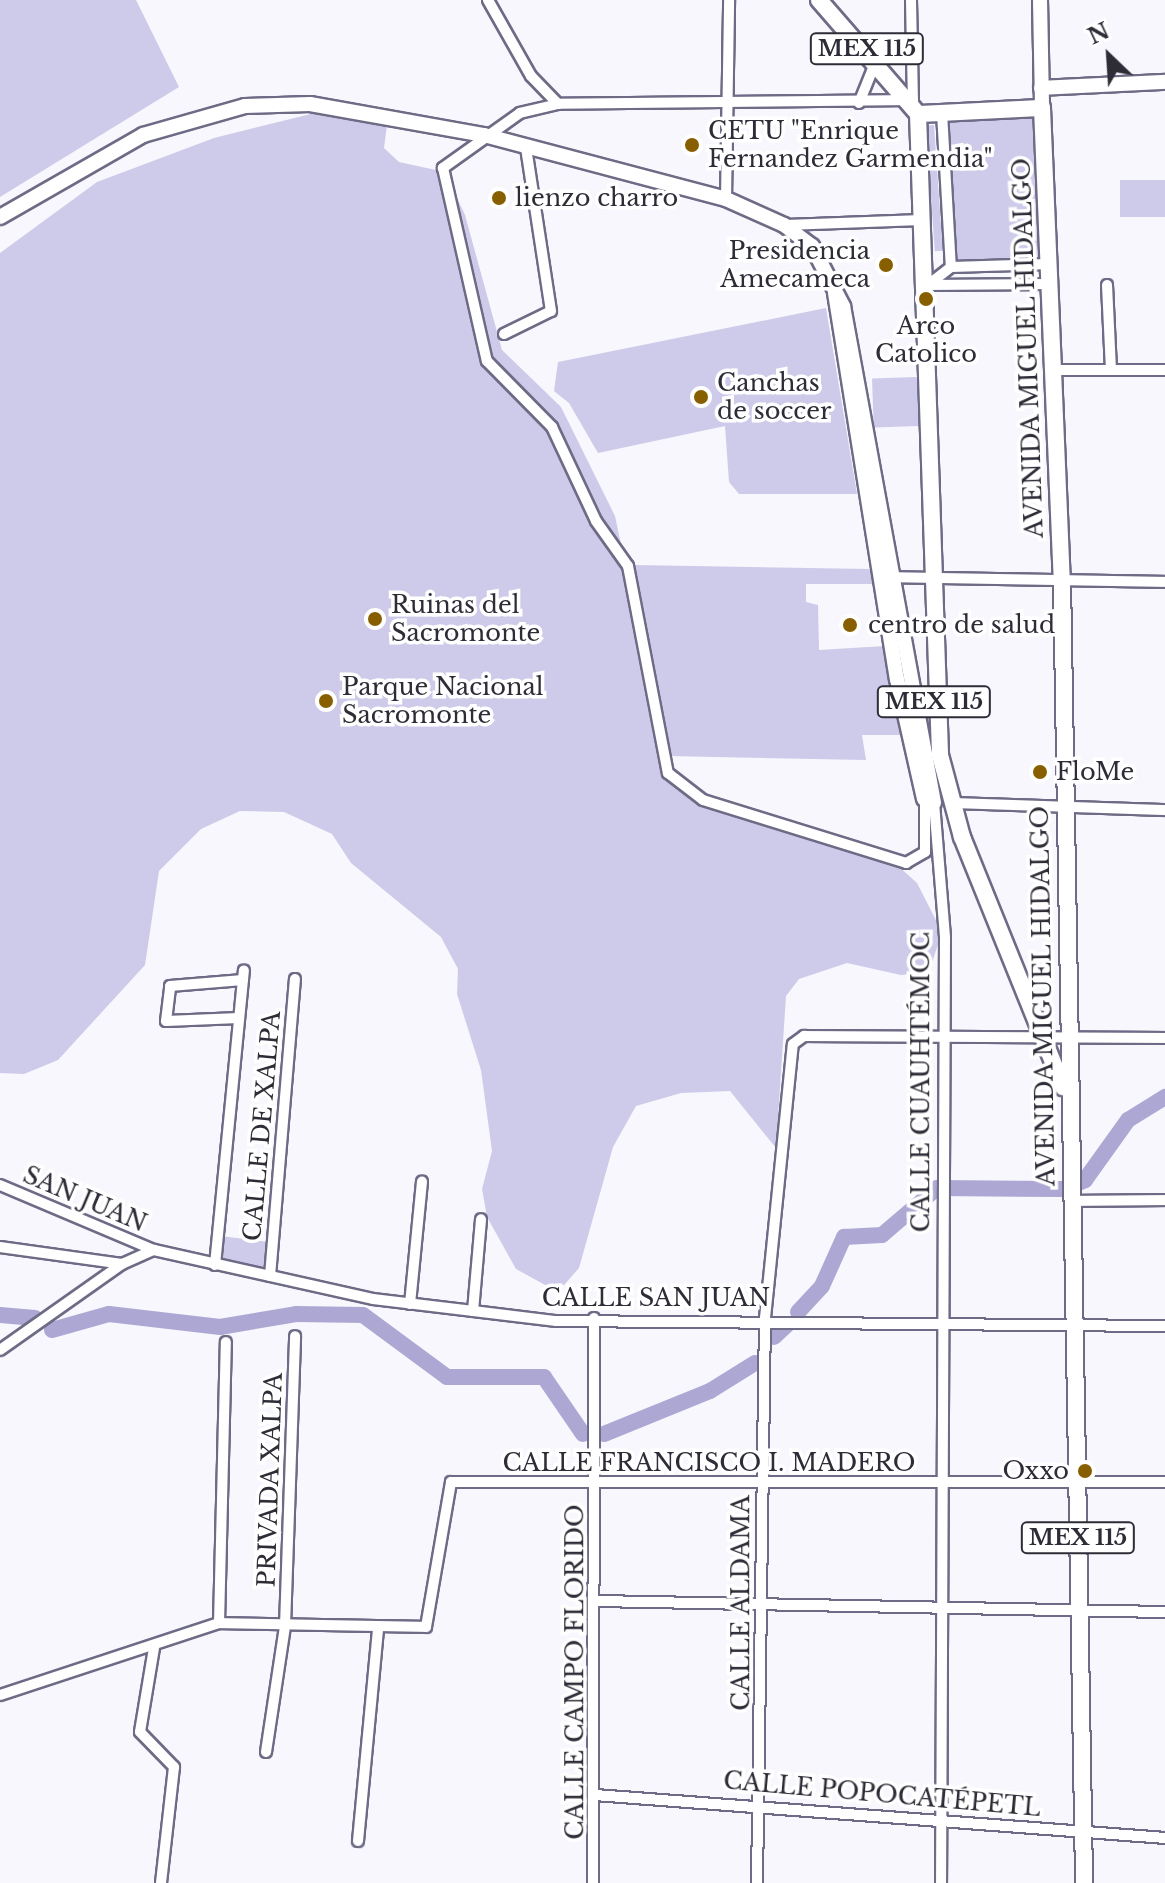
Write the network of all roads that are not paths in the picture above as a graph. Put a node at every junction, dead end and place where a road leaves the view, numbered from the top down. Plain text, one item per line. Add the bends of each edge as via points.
1 (488, 0) edge
2 (729, 0) edge
3 (819, 0) edge
4 (911, 0) edge
5 (1040, 0) edge
6 (876, 59) junction
7 (1165, 82) edge
8 (1041, 88) junction
9 (730, 103) junction
10 (859, 103) junction
11 (558, 104) junction
12 (915, 107) junction
13 (1042, 108) junction
14 (942, 113) junction
15 (484, 135) junction
16 (526, 147) junction
17 (726, 199) junction
18 (0, 217) edge
19 (923, 220) junction
20 (784, 225) junction
21 (1049, 264) junction
22 (951, 267) junction
23 (1050, 284) junction
24 (928, 285) junction
25 (1107, 285) dead end
26 (504, 334) dead end
27 (1111, 369) junction
28 (1053, 370) junction
29 (1165, 370) edge
30 (884, 577) junction
31 (932, 578) junction
32 (1062, 579) junction
33 (1165, 582) edge
34 (936, 803) junction
35 (1062, 806) junction
36 (1165, 810) edge
37 (295, 979) dead end
38 (239, 1018) junction
39 (1041, 1036) junction
40 (1066, 1037) junction
41 (945, 1038) junction
42 (1165, 1038) edge
43 (1067, 1096) junction
44 (422, 1182) dead end
45 (0, 1185) edge
46 (1071, 1190) junction
47 (1165, 1200) edge
48 (481, 1219) dead end
49 (0, 1247) edge
50 (154, 1250) junction
51 (122, 1264) junction
52 (215, 1265) junction
53 (270, 1276) junction
54 (410, 1304) junction
55 (473, 1311) junction
56 (594, 1318) junction
57 (765, 1318) junction
58 (945, 1323) junction
59 (1074, 1324) junction
60 (1165, 1326) edge
61 (295, 1336) dead end
62 (226, 1342) dead end
63 (0, 1350) edge
64 (1165, 1482) edge
65 (942, 1483) junction
66 (1077, 1483) junction
67 (596, 1484) junction
68 (762, 1484) junction
69 (596, 1601) junction
70 (762, 1606) junction
71 (942, 1606) junction
72 (1079, 1610) junction
73 (1165, 1612) edge
74 (219, 1623) junction
75 (285, 1626) junction
76 (378, 1629) junction
77 (154, 1648) junction
78 (0, 1695) edge
79 (266, 1752) dead end
80 (595, 1795) junction
81 (758, 1802) junction
82 (942, 1819) junction
83 (1083, 1831) junction
84 (1165, 1838) edge
85 (358, 1841) dead end
86 (161, 1883) edge
87 (593, 1883) edge
88 (757, 1883) edge
89 (941, 1883) edge
90 (1084, 1883) edge

1 - 11 street via 531,76
2 - 9 street
3 - 6 main road, MEX 115
4 - 12 street
5 - 8 main road
6 - 10 street
6 - 12 main road, MEX 115
7 - 8 main road
8 - 13 main road
9 - 10 street
9 - 11 street
9 - 17 street
10 - 12 street
11 - 15 street via 520,113
12 - 14 main road
12 - 19 main road, MEX 115
13 - 14 main road
13 - 21 main road, AVENIDA MIGUEL HIDALGO / MEX 115
14 - 22 street
15 - 16 main road, CALLE CUAUHTÉMOC
15 - 18 main road via 310,104 245,106 143,135
15 - 34 street, CALLE CUAUHTÉMOC via 443,168 487,361 552,427 596,521 628,566 668,773 703,800 906,863 925,852
16 - 17 main road, CALLE CUAUHTÉMOC
16 - 26 street via 551,311
17 - 20 main road, CALLE CUAUHTÉMOC
19 - 20 street
19 - 24 main road, MEX 115
20 - 30 main road, CALLE CUAUHTÉMOC via 812,246 835,292
21 - 22 street
21 - 23 main road, AVENIDA MIGUEL HIDALGO / MEX 115
22 - 24 street
23 - 24 street
23 - 28 main road, AVENIDA MIGUEL HIDALGO / MEX 115
24 - 31 main road, MEX 115
25 - 27 street
27 - 28 street
27 - 29 street
28 - 32 main road, AVENIDA MIGUEL HIDALGO / MEX 115
30 - 31 street
30 - 34 main road, CALLE CUAUHTÉMOC
31 - 32 street
31 - 34 main road, MEX 115
32 - 33 street
32 - 35 main road, AVENIDA MIGUEL HIDALGO / MEX 115
34 - 35 street
34 - 39 main road, MEX 115
34 - 41 street, CALLE CUAUHTÉMOC
35 - 36 street
35 - 40 main road, AVENIDA MIGUEL HIDALGO / MEX 115
37 - 53 street, CALLE DE XALPA
38 - 38 street via 243,975 170,986 166,1021
38 - 52 street
39 - 40 street
39 - 41 street
39 - 43 main road, MEX 115
40 - 42 street
40 - 43 main road, AVENIDA MIGUEL HIDALGO / MEX 115
41 - 57 street, CALLE ALDAMA via 797,1037
41 - 58 street, CALLE CUAUHTÉMOC
43 - 46 main road, AVENIDA MIGUEL HIDALGO / MEX 115
44 - 54 street
45 - 50 street, SAN JUAN
46 - 47 street
46 - 59 main road, AVENIDA MIGUEL HIDALGO / MEX 115
48 - 55 street
49 - 51 street
50 - 51 street
50 - 52 street, CALLE SAN JUAN
51 - 63 street
52 - 53 street, CALLE SAN JUAN
53 - 54 street, CALLE SAN JUAN
54 - 55 street, CALLE SAN JUAN
55 - 56 street, CALLE SAN JUAN
56 - 57 street, CALLE SAN JUAN
56 - 67 street, CALLE CAMPO FLORIDO
57 - 58 street, CALLE SAN JUAN
57 - 68 street, CALLE ALDAMA
58 - 59 street, CALLE SAN JUAN
58 - 65 street, CALLE CUAUHTÉMOC
59 - 60 street, CALLE SAN JUAN
59 - 66 main road, AVENIDA MIGUEL HIDALGO / MEX 115
61 - 75 street, PRIVADA XALPA
62 - 74 street
64 - 66 street, CALLE FRANCISCO I. MADERO
65 - 66 street, CALLE FRANCISCO I. MADERO
65 - 68 street, CALLE FRANCISCO I. MADERO
65 - 71 street, CALLE CUAUHTÉMOC
66 - 72 main road, AVENIDA MIGUEL HIDALGO / MEX 115
67 - 68 street, CALLE FRANCISCO I. MADERO
67 - 69 street, CALLE CAMPO FLORIDO
67 - 76 street, CALLE FRANCISCO I. MADERO via 448,1483 426,1627
68 - 70 street, CALLE ALDAMA
69 - 70 street
69 - 80 street, CALLE CAMPO FLORIDO
70 - 71 street
70 - 81 street, CALLE ALDAMA
71 - 72 street
71 - 82 street, CALLE CUAUHTÉMOC
72 - 73 street
72 - 83 main road, AVENIDA MIGUEL HIDALGO / MEX 115
74 - 75 street
74 - 77 street
75 - 76 street
75 - 79 street, PRIVADA XALPA
76 - 85 street
77 - 78 street
77 - 86 street via 140,1732 174,1767
80 - 81 street, CALLE POPOCATÉPETL
80 - 87 street, CALLE CAMPO FLORIDO
81 - 82 street, CALLE POPOCATÉPETL via 771,1810
81 - 88 street, CALLE ALDAMA
82 - 83 street, CALLE POPOCATÉPETL
82 - 89 street, CALLE CUAUHTÉMOC
83 - 84 street, CALLE POPOCATÉPETL
83 - 90 main road, AVENIDA MIGUEL HIDALGO / MEX 115

